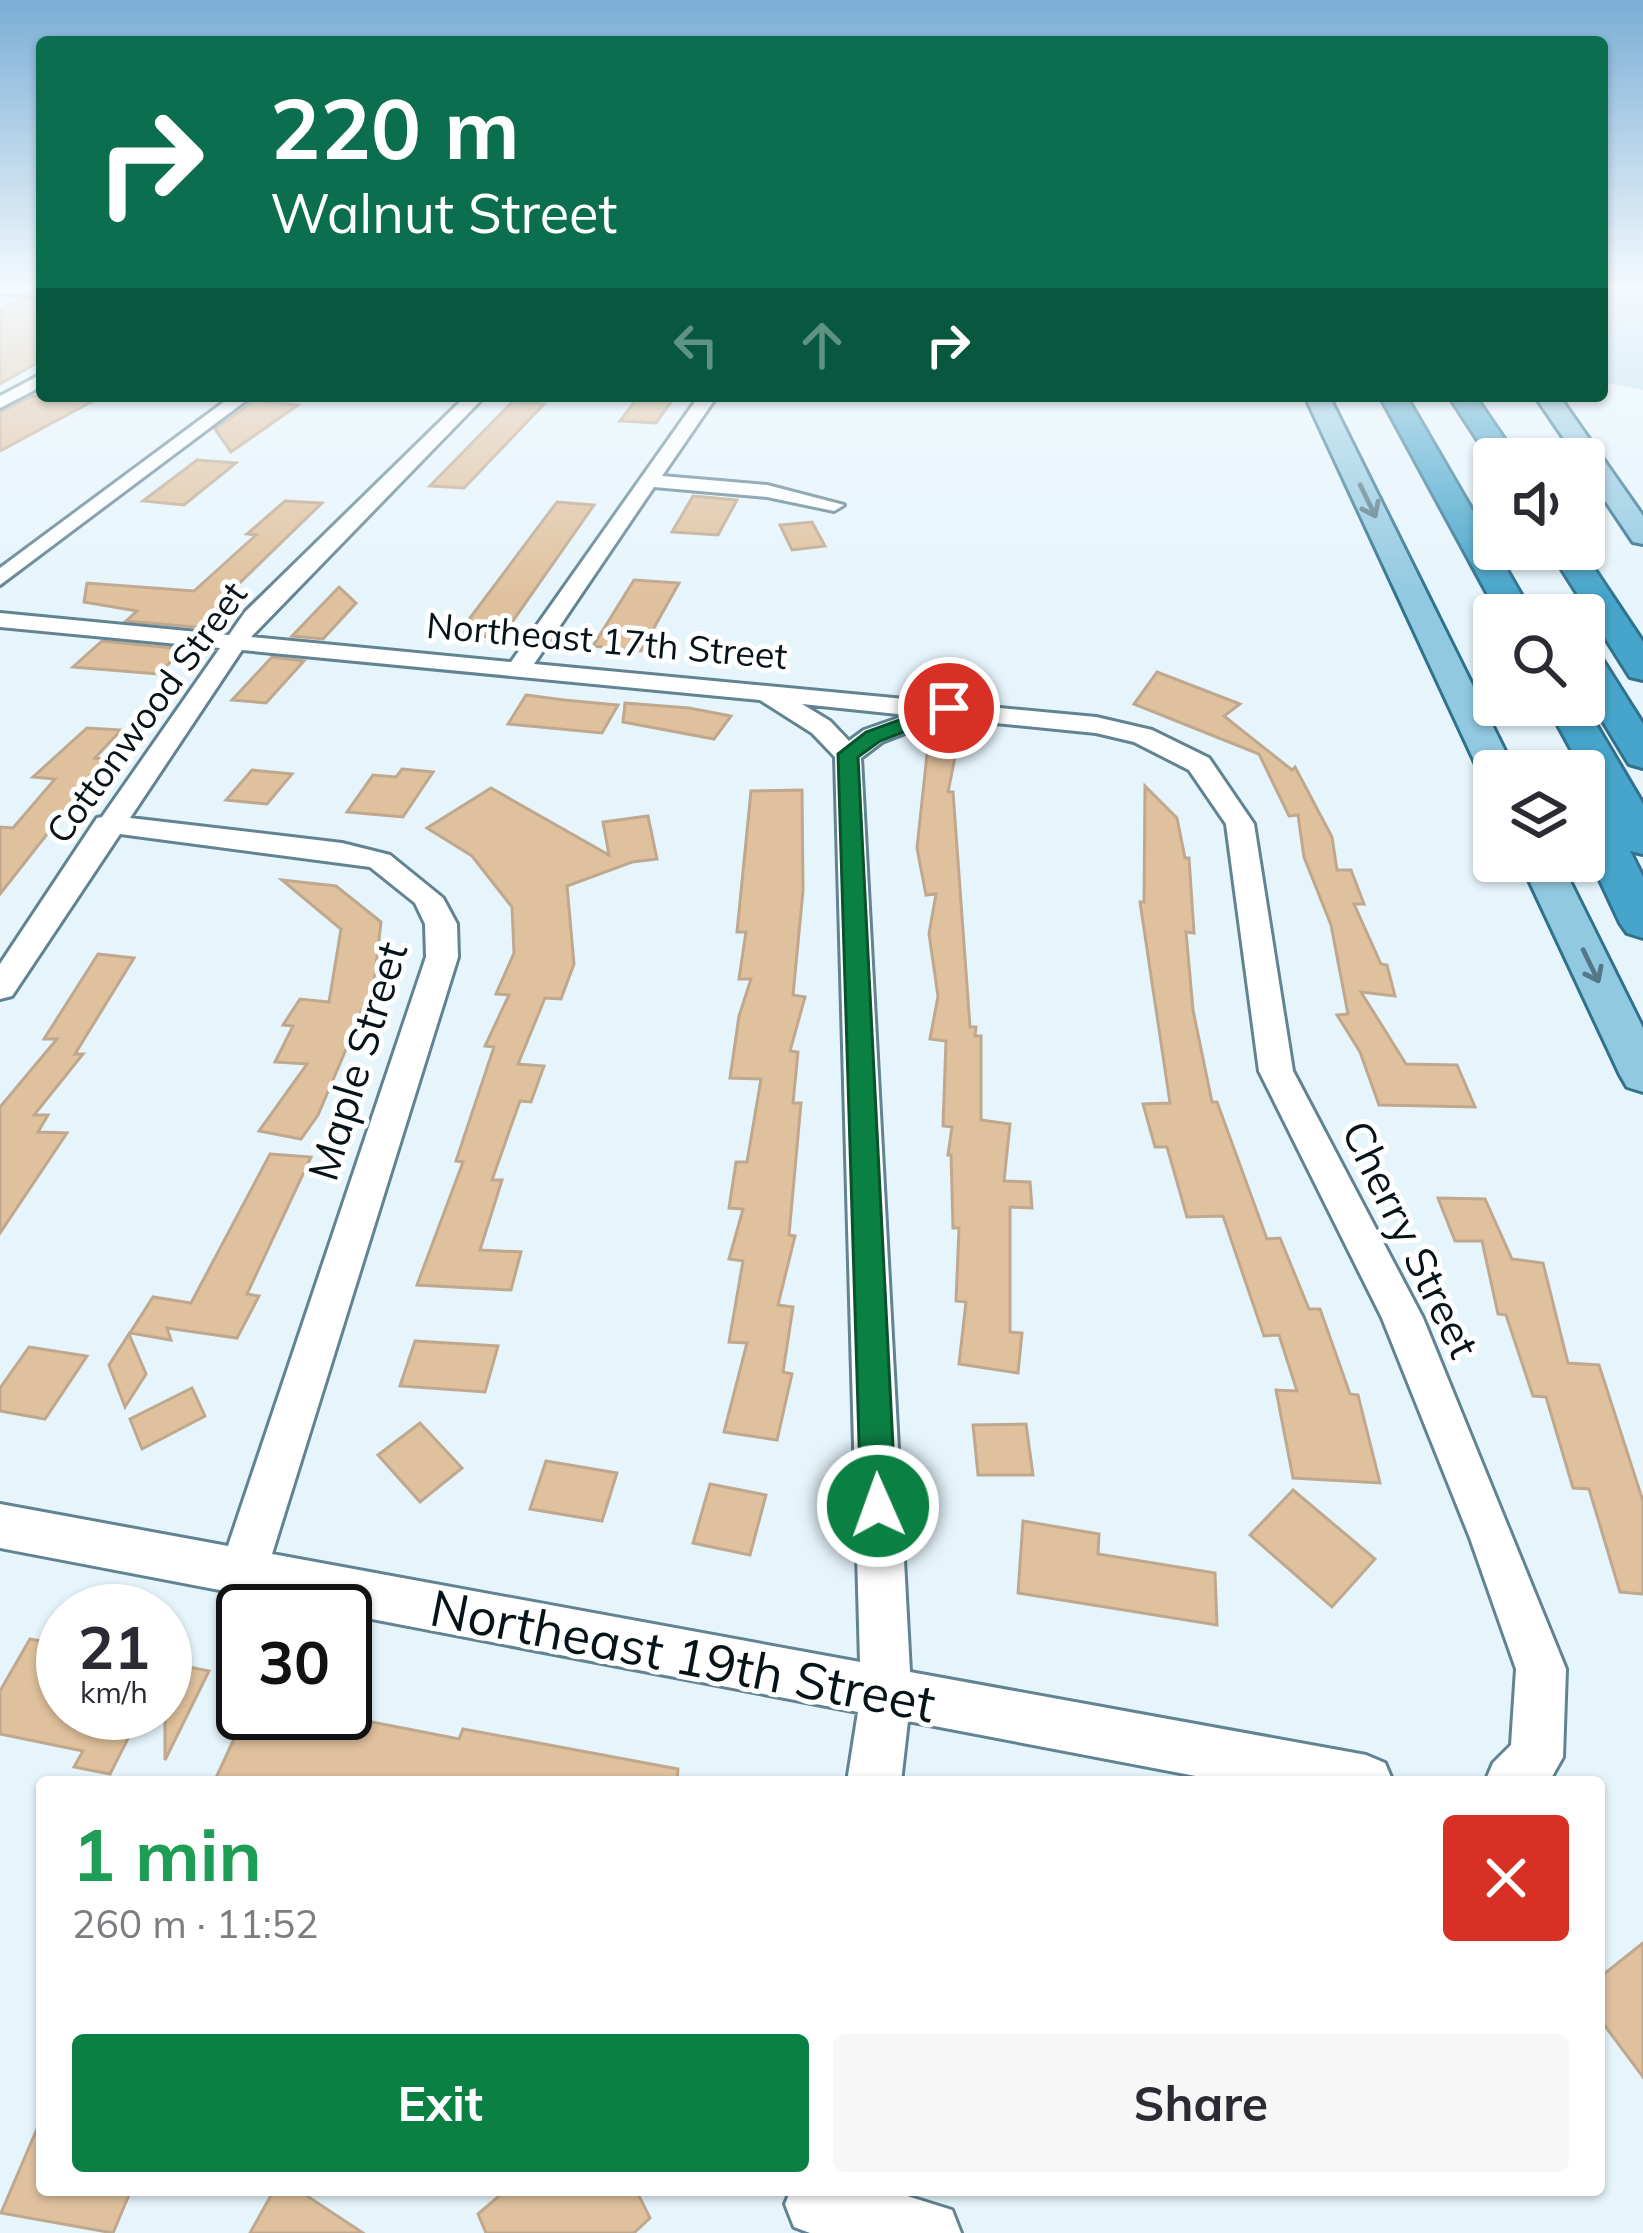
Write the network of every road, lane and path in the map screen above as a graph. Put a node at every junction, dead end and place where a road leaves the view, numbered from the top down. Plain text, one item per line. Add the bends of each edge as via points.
1 (235, 402) edge
2 (470, 402) edge
3 (704, 402) edge
4 (1320, 402) edge
5 (1396, 402) edge
6 (1428, 402) edge
7 (1466, 402) edge
8 (1551, 402) edge
9 (1490, 438) edge
10 (1454, 445) dead end
11 (649, 482) junction
12 (834, 505) dead end
13 (1643, 536) edge
14 (1578, 570) edge
15 (0, 578) edge
16 (1504, 594) edge
17 (0, 620) edge
18 (232, 643) junction
19 (519, 668) junction
20 (1643, 669) edge
21 (759, 691) junction
22 (1605, 694) edge
23 (949, 708) junction
24 (1578, 726) edge
25 (1487, 750) edge
26 (848, 754) junction
27 (1643, 756) edge
28 (1199, 764) joint
29 (107, 824) junction
30 (1643, 841) edge
31 (1605, 844) edge
32 (1550, 882) edge
33 (1643, 923) edge
34 (0, 988) edge
35 (1643, 1075) edge
36 (0, 1526) edge
37 (243, 1570) junction
38 (886, 1694) junction
39 (1525, 1770) edge
40 (875, 1776) edge
41 (1333, 1776) edge
42 (812, 2209) edge
43 (929, 2233) edge

1 - 15 street
2 - 18 street, Cottonwood Street via 310,555
3 - 11 street
4 -> 25 main road
5 - 16 highway
6 - 10 highway
7 - 9 highway
8 - 13 main road
11 - 12 street
11 - 19 street
14 - 20 highway
17 - 18 street, Northeast 17th Street
18 - 19 street, Northeast 17th Street
18 - 29 street, Cottonwood Street
19 - 21 street, Northeast 17th Street
21 - 23 street, Northeast 17th Street
21 - 26 street via 794,707
22 - 27 highway
23 - 26 street via 873,736
23 - 28 street, Northeast 17th Street via 1096,724
24 - 30 highway
26 - 38 street
28 - 39 street, Cherry Street via 1240,824 1276,1071 1402,1318 1541,1669
29 - 34 street, Cottonwood Street
29 - 37 street, Maple Street via 380,861 428,898 441,924 442,957
31 - 33 highway
32 -> 35 main road
36 - 37 street, Northeast 19th Street
37 - 38 street, Northeast 19th Street
38 - 40 street
38 - 41 street, Northeast 19th Street
42 - 43 street

